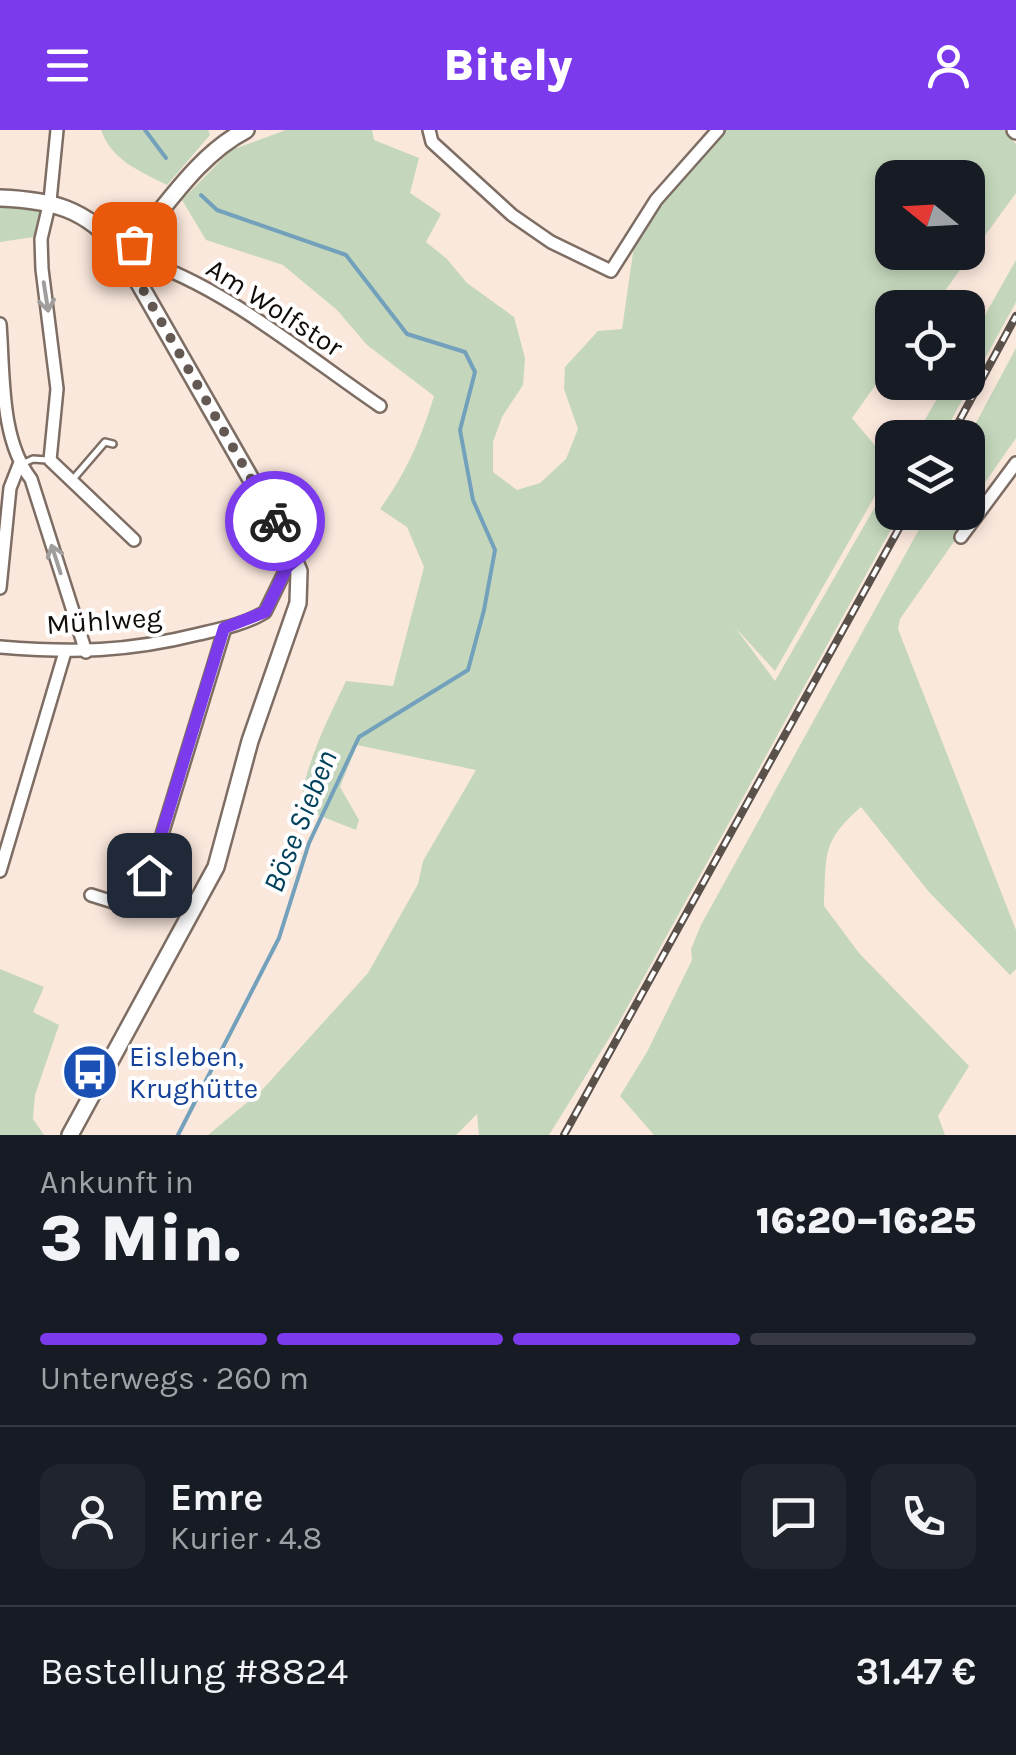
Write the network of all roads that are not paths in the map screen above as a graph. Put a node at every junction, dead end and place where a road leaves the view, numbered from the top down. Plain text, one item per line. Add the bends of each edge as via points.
1 (57, 130) edge
2 (246, 130) edge
3 (428, 130) edge
4 (718, 130) edge
5 (0, 198) edge
6 (50, 201) junction
7 (112, 240) junction
8 (139, 252) junction
9 (138, 278) junction
10 (0, 324) edge
11 (380, 406) dead end
12 (113, 444) dead end
13 (50, 460) junction
14 (1016, 463) edge
15 (18, 466) junction
16 (0, 474) edge
17 (72, 480) junction
18 (10, 488) junction
19 (0, 502) edge
20 (962, 538) dead end
21 (134, 540) dead end
22 (296, 560) junction
23 (0, 588) edge
24 (224, 628) junction
25 (0, 647) edge
26 (64, 652) junction
27 (86, 652) junction
28 (0, 872) edge
29 (91, 896) dead end
30 (70, 1135) edge

1 - 6 street
2 - 8 main road via 211,154 146,229
3 - 4 street via 432,142 512,214 611,272 656,200
5 - 6 main road
6 - 7 main road
6 -> 13 street via 41,239 58,389
7 - 8 main road
7 - 9 main road
8 - 9 main road
8 - 11 street, Am Wolfstor via 226,301
9 - 22 main road
10 - 15 street via 4,396
12 - 17 lane via 95,449
13 - 15 lane
13 - 17 street
14 - 20 street
15 - 16 street
15 - 18 street
27 -> 15 street via 30,479
17 - 21 street
18 - 19 lane
18 - 23 street
22 - 24 street, Mühlweg via 265,612
22 - 30 main road via 296,612 252,734 216,867
24 - 27 street, Mühlweg via 150,646
24 - 29 street via 138,910
25 - 26 street, Mühlweg
26 - 27 street, Mühlweg
26 - 28 street

